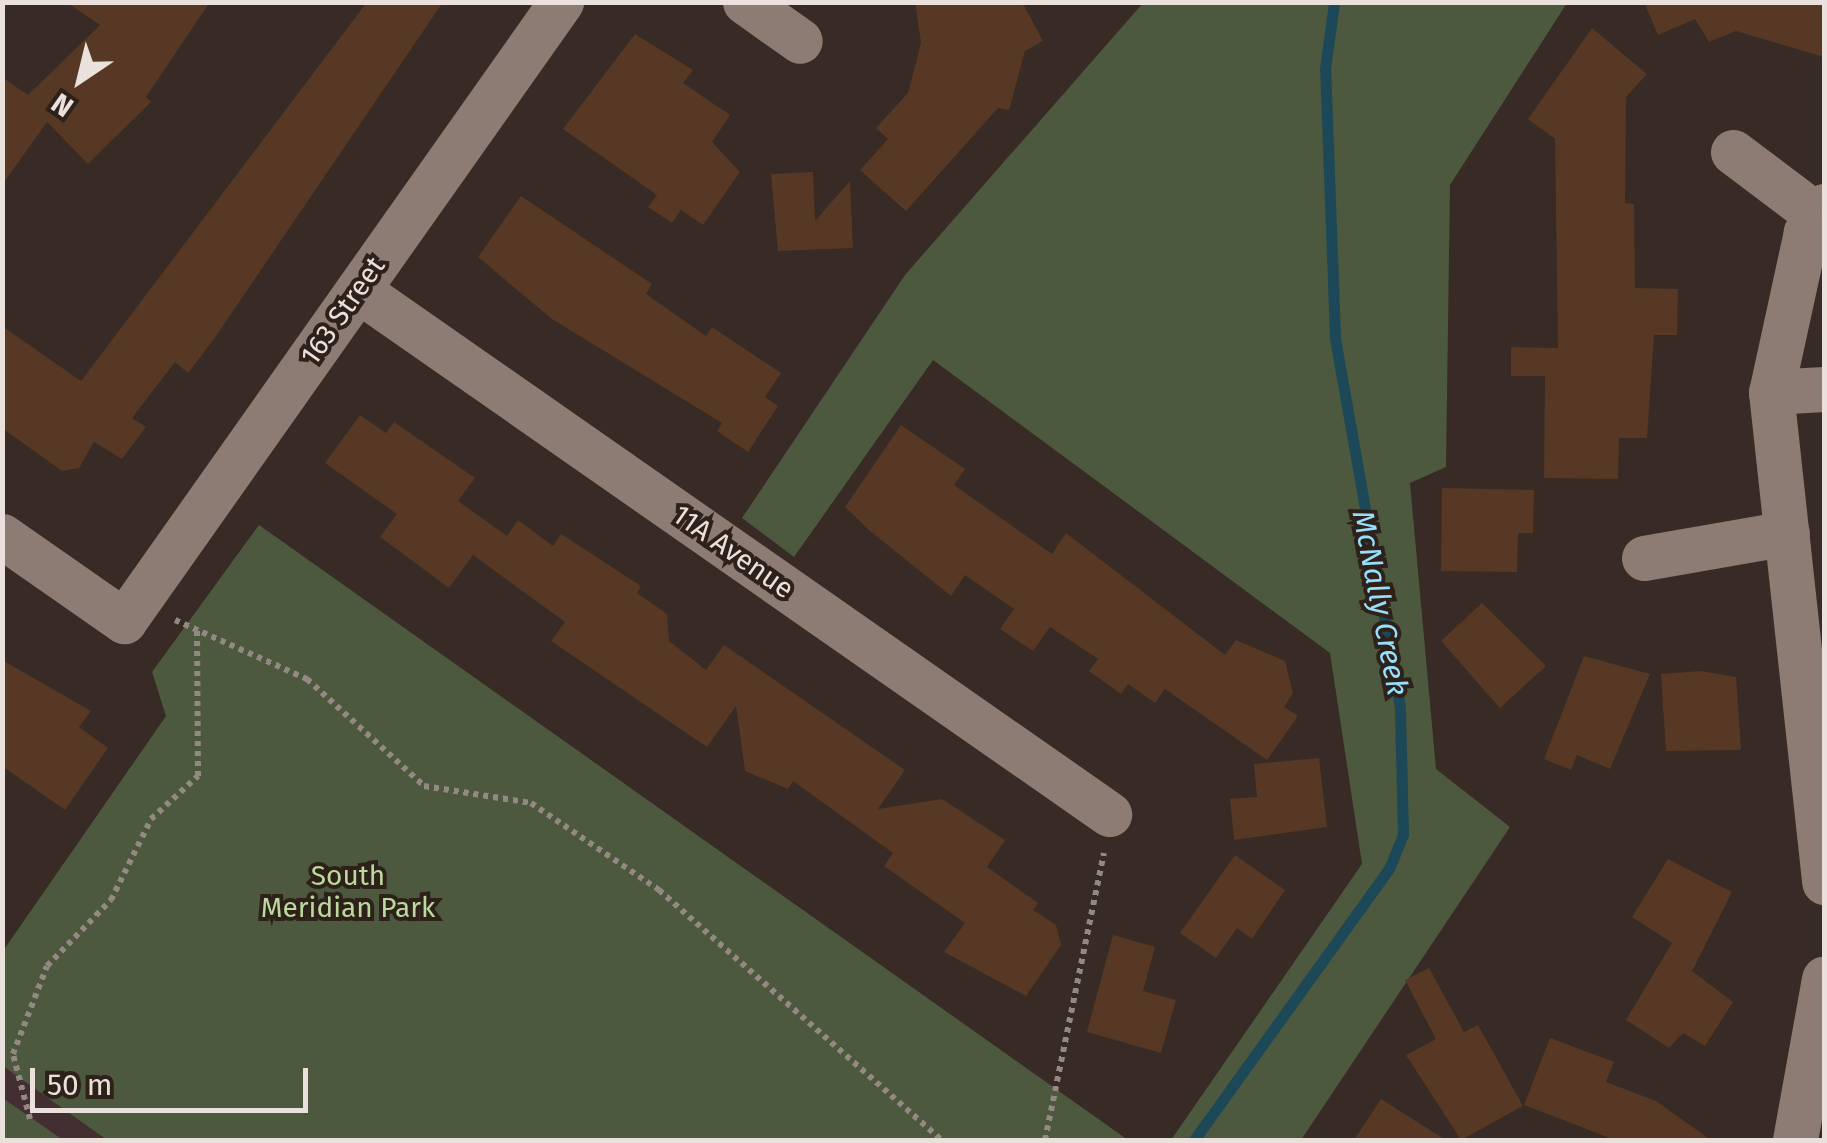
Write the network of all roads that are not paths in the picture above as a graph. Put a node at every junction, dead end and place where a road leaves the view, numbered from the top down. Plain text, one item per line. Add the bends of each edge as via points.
1 (561, 2) edge
2 (745, 2) edge
3 (800, 41) dead end
4 (1733, 152) dead end
5 (1821, 211) edge
6 (358, 290) junction
7 (1824, 390) edge
8 (1771, 392) junction
9 (1787, 533) junction
10 (2, 536) edge
11 (1644, 558) dead end
12 (1110, 814) dead end
13 (1824, 882) edge
14 (1824, 979) edge
15 (1795, 1140) edge

1 - 6 street, 163 Street
2 - 3 street
4 - 5 street
5 - 8 street
6 - 10 street, 163 Street via 124,620
6 - 12 street, 11A Avenue
7 - 8 street
8 - 9 street
9 - 11 street
9 - 13 street
14 - 15 street

